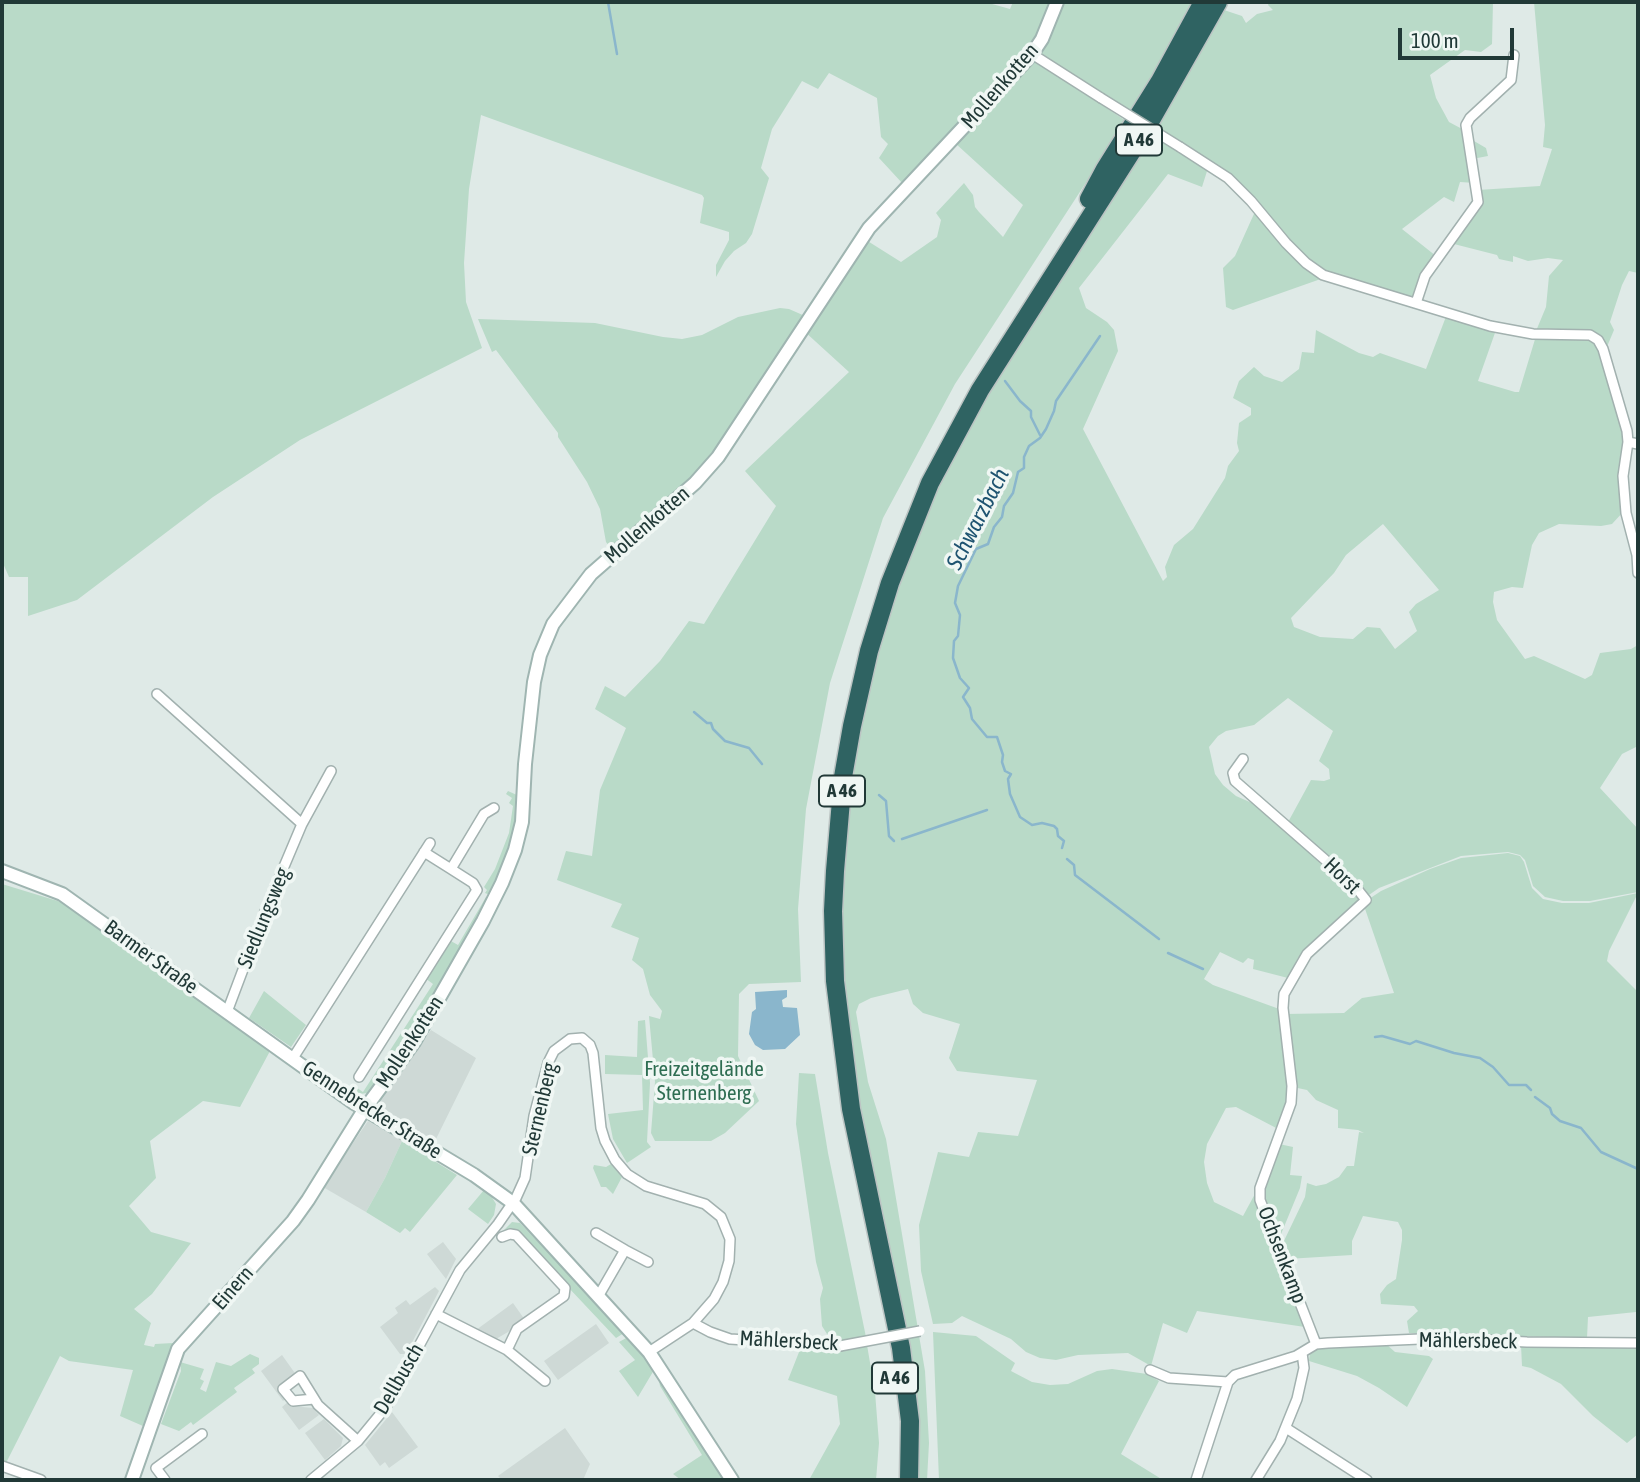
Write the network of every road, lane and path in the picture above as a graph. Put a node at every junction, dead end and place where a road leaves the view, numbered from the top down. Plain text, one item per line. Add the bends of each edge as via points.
1 (1057, 2) edge
2 (1203, 2) edge
3 (1218, 2) edge
4 (1032, 54) junction
5 (1514, 55) dead end
6 (1416, 303) junction
7 (1628, 442) junction
8 (1638, 444) edge
9 (1638, 573) edge
10 (157, 694) dead end
11 (1243, 759) dead end
12 (331, 771) dead end
13 (494, 808) dead end
14 (302, 824) junction
15 (430, 843) dead end
16 (424, 852) junction
17 (451, 869) junction
18 (2, 872) edge
19 (227, 1012) junction
20 (1287, 1044) joint
21 (293, 1058) junction
22 (359, 1077) dead end
23 (364, 1110) junction
24 (513, 1203) junction
25 (596, 1233) dead end
26 (502, 1237) dead end
27 (625, 1250) junction
28 (648, 1262) dead end
29 (599, 1295) junction
30 (436, 1314) junction
31 (693, 1323) junction
32 (924, 1330) dead end
33 (1638, 1343) edge
34 (1316, 1344) junction
35 (507, 1350) junction
36 (649, 1352) junction
37 (1302, 1353) junction
38 (1150, 1370) dead end
39 (545, 1381) dead end
40 (1228, 1382) junction
41 (314, 1399) dead end
42 (1286, 1429) junction
43 (202, 1434) dead end
44 (358, 1441) junction
45 (2, 1466) edge
46 (41, 1480) edge
47 (132, 1480) edge
48 (165, 1480) edge
49 (311, 1480) edge
50 (732, 1480) edge
51 (899, 1480) edge
52 (909, 1480) edge
53 (1196, 1480) edge
54 (1256, 1480) edge
55 (1367, 1480) edge

1 - 4 main road, Mollenkotten
2 - 51 highway, A 46 via 1065,246 989,362 935,458 877,596 844,722 825,872 828,1020 850,1158 888,1331 897,1399
3 - 52 highway, A 46 via 1143,134 980,390 930,483 890,583 852,726 835,871 835,981 853,1120 901,1348 910,1421
4 - 6 street, bridge via 1228,178 1286,243 1323,275
4 - 23 main road, Mollenkotten via 869,228 706,472 591,574 552,624 534,682 524,764 524,811 510,865 414,1042
5 - 6 street via 1511,80 1466,125 1478,202 1425,276
6 - 7 street via 1503,329 1590,335 1598,340
7 - 8 street
7 - 9 street via 1623,475
10 - 14 street
11 - 20 street, Horst via 1233,773 1235,780 1366,900 1296,969 1284,994
12 - 14 street, Siedlungsweg
13 - 17 street via 484,814
14 - 19 street, Siedlungsweg
15 - 16 street, Gennebrecker Straße
16 - 17 street, Gennebrecker Straße
16 - 21 street, Gennebrecker Straße
17 - 22 street, Gennebrecker Straße via 477,890
18 - 19 main road, Barmer Straße via 62,894
19 - 21 main road, Barmer Straße
20 - 34 street, Ochsenkamp via 1291,1103 1260,1188 1260,1200
21 - 23 main road, Gennebrecker Straße
23 - 24 main road, Gennebrecker Straße
23 - 47 main road, Einern via 293,1221 178,1349
24 - 29 main road, Gennebrecker Straße
24 - 30 street, Dellbusch via 460,1270
24 - 31 street, Sternenberg via 525,1178 548,1063 561,1044 582,1038 593,1053 601,1128 615,1160 646,1186 705,1204 721,1217 728,1231 731,1250 723,1282
25 - 27 street
26 - 35 street via 516,1235 565,1288 564,1296 517,1329
27 - 28 street
27 - 29 street
29 - 36 main road, Gennebrecker Straße
30 - 35 street
30 - 44 street, Dellbusch via 386,1407
31 - 32 street, Mählersbeck, bridge via 730,1339 841,1346
31 - 36 street, Sternenberg
33 - 34 street, Mählersbeck via 1443,1338
34 - 37 street
35 - 39 street
36 - 50 main road, Gennebrecker Straße
37 - 40 street via 1235,1375
37 - 42 street via 1304,1368
38 - 40 street via 1169,1378
40 - 53 street
41 - 44 street
42 - 54 street
42 - 55 street
43 - 48 street via 156,1468
44 - 49 street, Dellbusch
45 - 46 street

